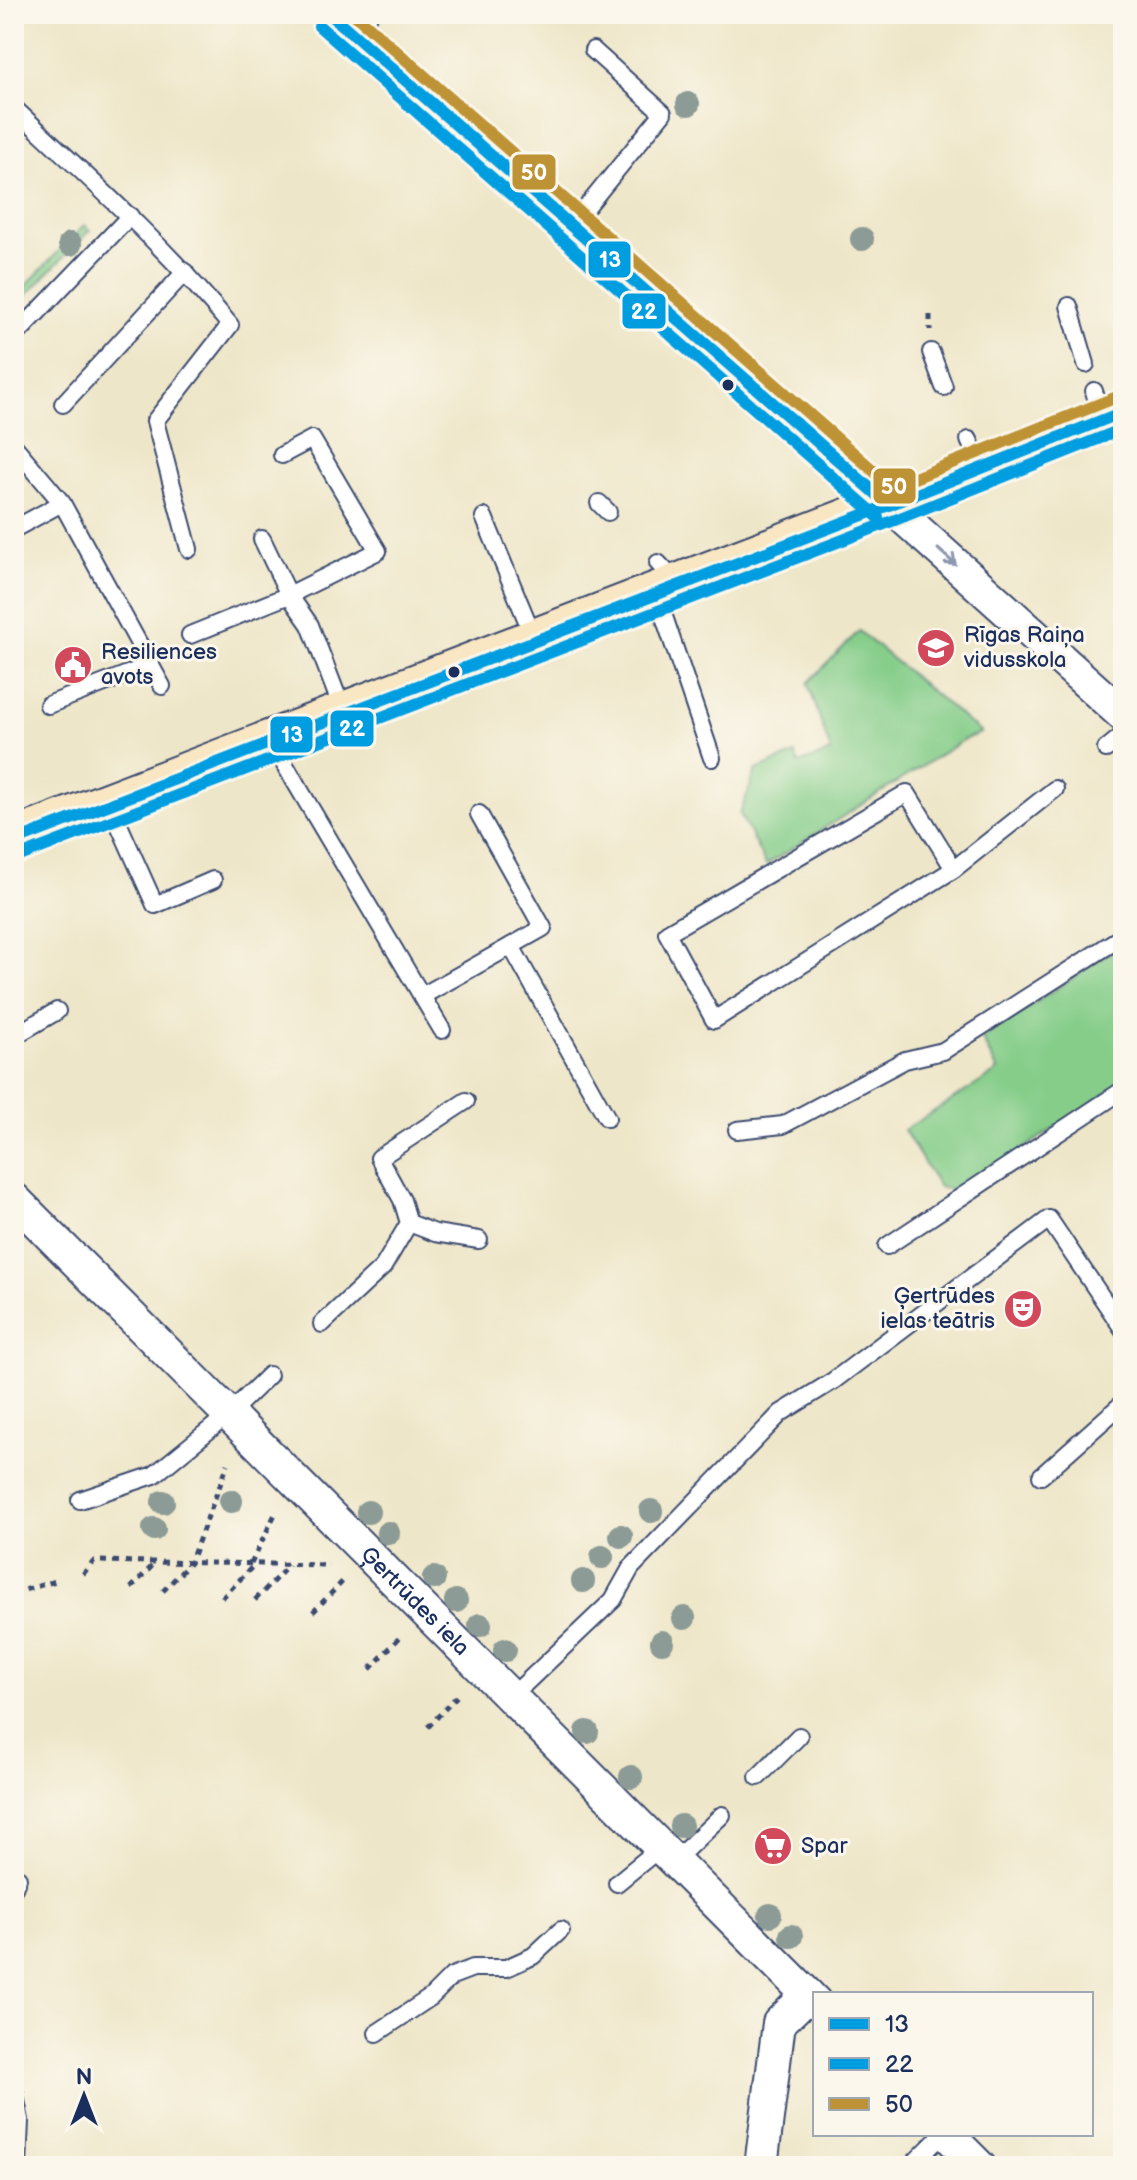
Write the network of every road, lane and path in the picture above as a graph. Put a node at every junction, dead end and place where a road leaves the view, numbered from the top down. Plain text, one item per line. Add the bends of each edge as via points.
1 (351, 21) edge
2 (593, 50) dead end
3 (14, 108) edge
4 (130, 216) junction
5 (572, 225) junction
6 (185, 272) junction
7 (1069, 306) dead end
8 (14, 337) edge
9 (931, 352) dead end
10 (1086, 364) dead end
11 (944, 387) dead end
12 (63, 404) dead end
13 (1106, 408) edge
14 (14, 446) edge
15 (282, 455) dead end
16 (62, 503) junction
17 (889, 505) junction
18 (484, 517) dead end
19 (14, 529) edge
20 (262, 539) dead end
21 (189, 549) dead end
22 (664, 581) junction
23 (289, 595) junction
24 (190, 635) dead end
25 (535, 640) junction
26 (151, 665) junction
27 (162, 686) dead end
28 (48, 705) dead end
29 (344, 713) junction
30 (1123, 715) edge
31 (1123, 735) edge
32 (271, 741) junction
33 (1106, 749) dead end
34 (712, 758) dead end
35 (1055, 789) dead end
36 (110, 804) junction
37 (479, 814) dead end
38 (14, 841) edge
39 (954, 869) junction
40 (213, 880) dead end
41 (1123, 936) edge
42 (511, 946) junction
43 (422, 996) junction
44 (57, 1011) dead end
45 (442, 1030) dead end
46 (14, 1036) edge
47 (1123, 1090) edge
48 (466, 1101) dead end
49 (607, 1118) dead end
50 (737, 1130) dead end
51 (14, 1199) edge
52 (409, 1223) junction
53 (479, 1240) dead end
54 (887, 1246) dead end
55 (322, 1324) dead end
56 (1123, 1329) edge
57 (269, 1375) dead end
58 (1123, 1403) edge
59 (229, 1414) junction
60 (228, 1464) dead end
61 (1041, 1476) dead end
62 (80, 1500) dead end
63 (276, 1512) dead end
64 (156, 1562) junction
65 (190, 1563) junction
66 (253, 1564) junction
67 (289, 1565) junction
68 (329, 1565) dead end
69 (83, 1574) dead end
70 (59, 1580) dead end
71 (344, 1580) dead end
72 (131, 1588) dead end
73 (163, 1591) dead end
74 (14, 1593) edge
75 (222, 1598) dead end
76 (255, 1600) dead end
77 (313, 1612) dead end
78 (400, 1637) dead end
79 (370, 1669) dead end
80 (458, 1695) dead end
81 (511, 1697) junction
82 (428, 1727) dead end
83 (799, 1736) dead end
84 (758, 1777) dead end
85 (722, 1815) dead end
86 (668, 1854) junction
87 (617, 1883) dead end
88 (561, 1930) dead end
89 (812, 1998) edge
90 (377, 2033) dead end
91 (14, 2091) edge
92 (943, 2136) edge
93 (947, 2136) edge
94 (18, 2166) edge
95 (761, 2166) edge
96 (911, 2166) edge
97 (979, 2166) edge

1 - 5 street
2 - 5 lane via 663,113
3 - 4 lane
4 - 6 lane
4 - 8 lane
5 - 17 street
6 - 12 lane
6 - 21 lane via 230,325 155,421
7 - 10 lane
9 - 11 lane
13 - 17 street via 975,454
14 - 16 lane
15 - 23 lane via 312,439 378,551
16 - 19 lane
16 - 26 lane
17 - 22 street
17 -> 30 street
18 - 25 lane
20 - 23 lane
22 - 25 street
22 - 34 lane
23 - 24 lane
23 - 29 lane via 310,625
25 - 29 street
26 - 27 lane
26 - 28 lane
29 - 32 street
31 - 33 lane
32 - 36 street via 198,758
32 - 43 lane
35 - 39 lane
36 - 38 street
36 - 40 lane via 155,905
37 - 42 lane via 543,928
39 - 39 lane via 714,1020 667,933 907,793
41 - 50 lane via 943,1051 905,1060 783,1125
42 - 43 lane
42 - 49 lane
43 - 45 lane
44 - 46 lane
47 - 54 lane
48 - 52 lane via 379,1158
51 - 59 street, Ģertrūdes iela
52 - 53 lane
52 - 55 lane via 383,1267
56 - 81 lane via 1049,1219 833,1381 781,1413 631,1568 613,1600
57 - 59 lane
58 - 61 lane
59 - 62 lane via 154,1475
59 - 81 street, Ģertrūdes iela
60 - 65 path
63 - 66 path
64 - 65 path
64 - 69 path via 94,1561
64 - 72 path
65 - 66 path
65 - 73 path
66 - 67 path
66 - 75 path
67 - 68 path
67 - 76 path
70 - 74 path
71 - 77 path
78 - 79 path
80 - 82 path
81 - 86 street, Ģertrūdes iela
83 - 84 lane
85 - 86 lane
86 - 87 lane
86 - 89 street, Ģertrūdes iela
88 - 90 lane via 533,1956 506,1968 473,1968 452,1976 431,1997
89 - 95 street via 779,2023
91 - 94 lane via 20,2120
92 - 96 lane
93 - 97 street

